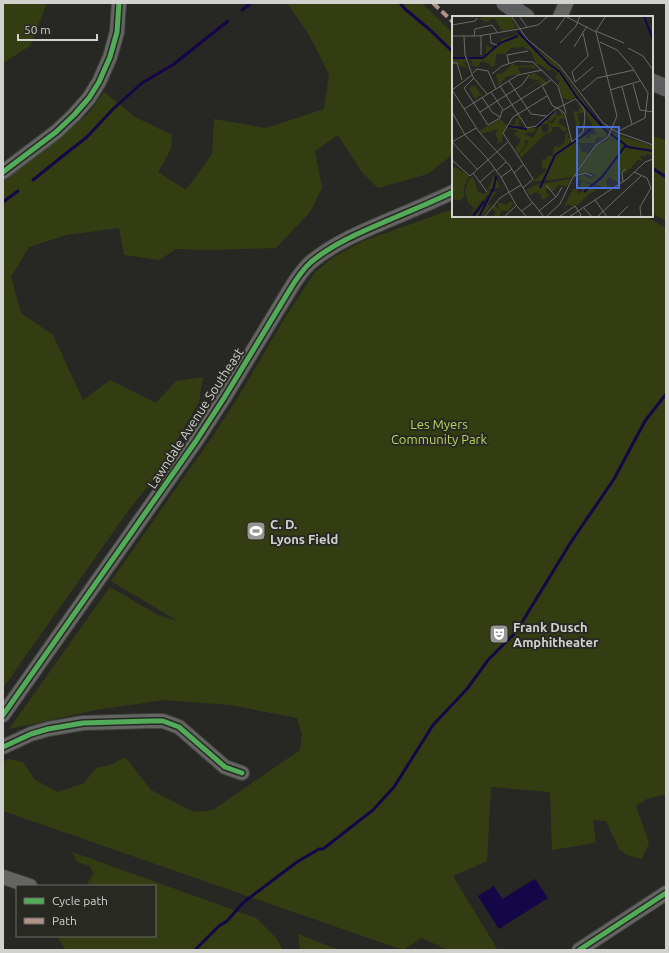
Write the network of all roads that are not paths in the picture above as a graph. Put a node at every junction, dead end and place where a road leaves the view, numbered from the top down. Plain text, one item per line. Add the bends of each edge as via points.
1 (119, 3) edge
2 (505, 3) edge
3 (566, 3) edge
4 (524, 16) edge
5 (560, 16) edge
6 (653, 82) edge
7 (666, 88) edge
8 (3, 172) edge
9 (452, 192) edge
10 (3, 715) edge
11 (3, 747) edge
12 (242, 773) dead end
13 (3, 877) edge
14 (27, 885) edge
15 (666, 893) edge
16 (579, 950) edge

1 - 8 street via 110,57 89,98 74,116
2 - 4 main road
3 - 5 street
6 - 7 main road
9 - 10 street, Lawndale Avenue Southeast via 353,235 310,263 289,291 196,441
11 - 12 street via 31,734 83,722 163,721 186,732 225,767
13 - 14 street
15 - 16 street

